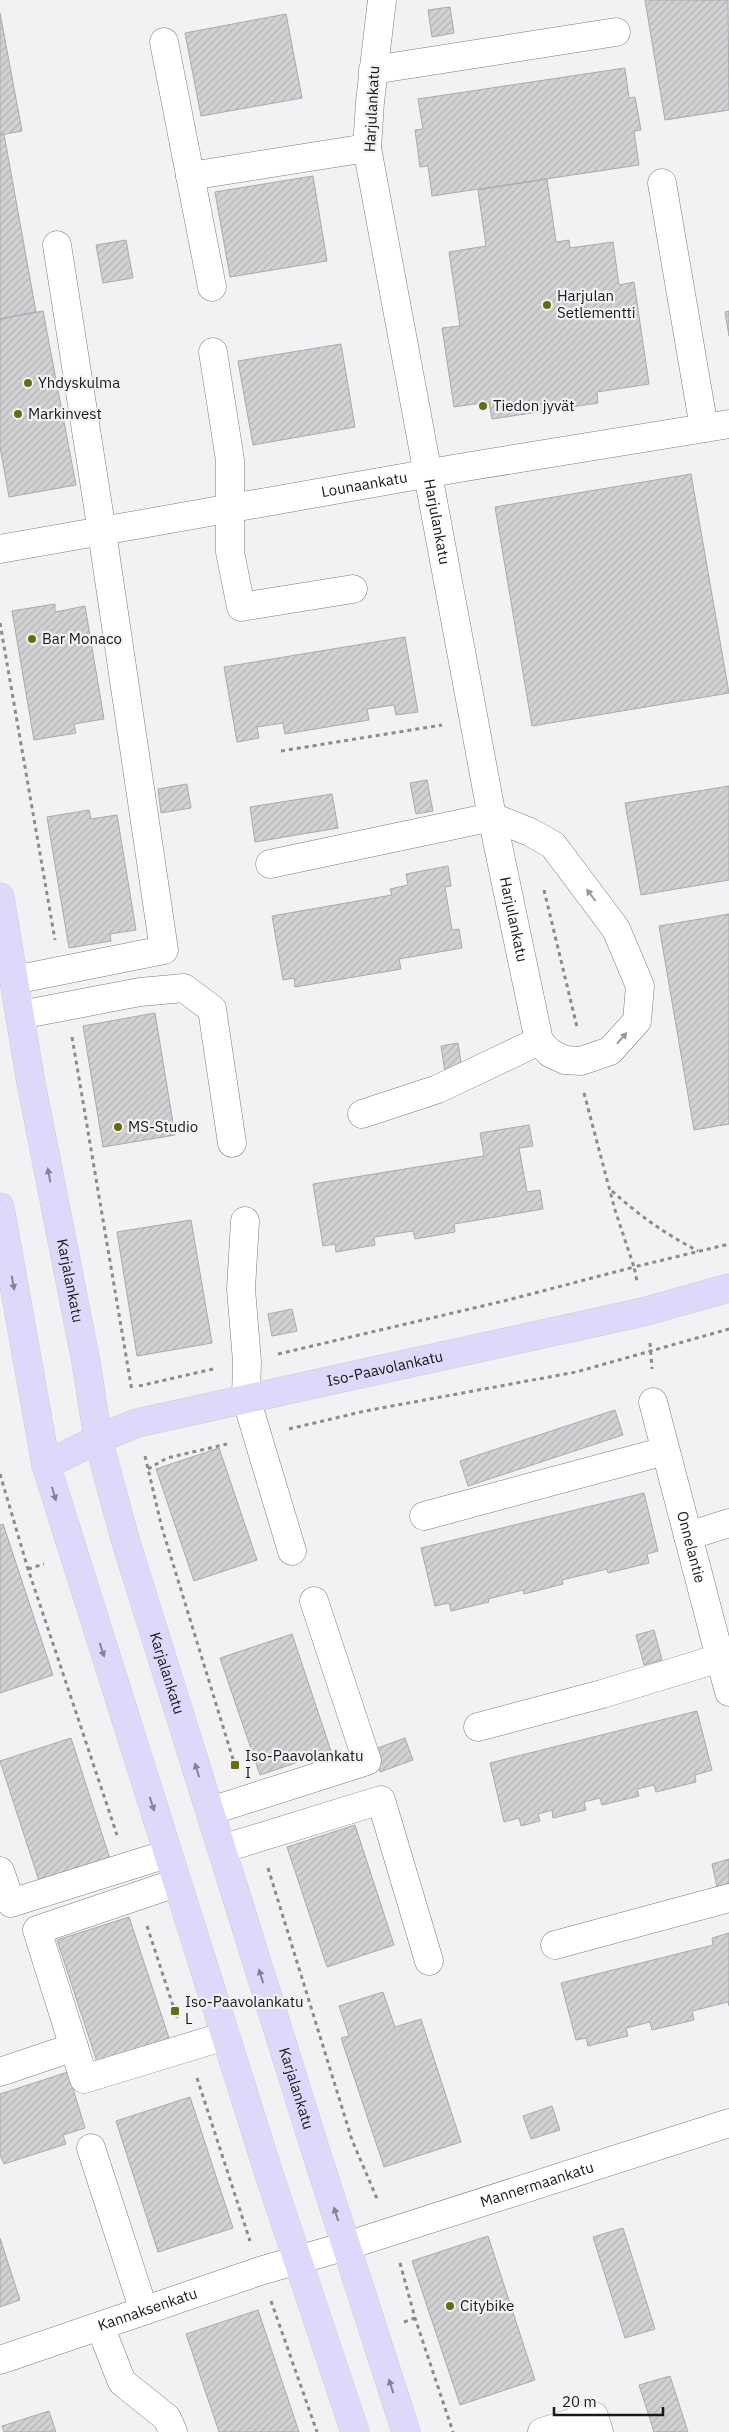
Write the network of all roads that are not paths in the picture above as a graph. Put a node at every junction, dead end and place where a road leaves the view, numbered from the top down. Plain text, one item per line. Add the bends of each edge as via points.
1 (382, 0) edge
2 (616, 32) dead end
3 (164, 42) dead end
4 (373, 70) junction
5 (367, 148) junction
6 (190, 176) junction
7 (662, 184) dead end
8 (57, 245) dead end
9 (212, 287) dead end
10 (213, 352) dead end
11 (717, 426) edge
12 (429, 474) junction
13 (228, 510) junction
14 (102, 532) junction
15 (0, 549) edge
16 (353, 589) dead end
17 (492, 817) junction
18 (270, 864) dead end
19 (0, 897) edge
20 (14, 980) junction
21 (20, 1015) junction
22 (539, 1041) junction
23 (362, 1114) dead end
24 (232, 1143) dead end
25 (0, 1207) edge
26 (245, 1221) dead end
27 (729, 1288) edge
28 (246, 1398) junction
29 (653, 1402) dead end
30 (98, 1439) junction
31 (665, 1451) junction
32 (46, 1465) junction
33 (424, 1516) dead end
34 (729, 1523) edge
35 (688, 1536) junction
36 (292, 1551) dead end
37 (314, 1601) dead end
38 (720, 1658) junction
39 (729, 1692) edge
40 (478, 1727) dead end
41 (210, 1811) junction
42 (222, 1848) junction
43 (168, 1854) junction
44 (0, 1871) edge
45 (176, 1883) junction
46 (729, 1898) edge
47 (555, 1945) dead end
48 (429, 1961) dead end
49 (225, 2036) junction
50 (74, 2047) junction
51 (0, 2072) edge
52 (729, 2123) edge
53 (91, 2148) dead end
54 (346, 2246) junction
55 (297, 2261) junction
56 (144, 2311) junction
57 (100, 2326) junction
58 (0, 2360) edge
59 (173, 2432) edge
60 (355, 2432) edge
61 (406, 2432) edge
62 (542, 2432) edge
63 (599, 2432) edge

1 - 4 street, Harjulankatu
2 - 4 street
3 - 6 street
4 - 5 street, Harjulankatu
5 - 6 street
5 - 12 street, Harjulankatu
6 - 9 street
7 - 11 street
8 - 14 street
10 - 13 street via 230,460
11 - 12 street, Lounaankatu
12 - 13 street, Lounaankatu
12 - 17 street, Harjulankatu
13 - 14 street, Lounaankatu
13 - 16 street via 230,552 241,607
14 - 15 street, Lounaankatu
14 - 20 street via 164,950
17 - 18 street
17 - 22 street, Harjulankatu
22 -> 17 street via 550,1053 565,1060 581,1062 610,1051 637,1021 640,986 616,929 553,845
19 - 20 main road, Karjalankatu
20 - 21 main road, Karjalankatu
21 - 24 street via 140,992 184,988 212,1008
30 -> 21 main road, Karjalankatu
22 - 23 street via 438,1089
25 -> 32 main road
26 - 28 street via 241,1289 247,1361
27 - 28 main road, Iso-Paavolankatu via 644,1312
28 - 30 main road, Iso-Paavolankatu via 138,1423
28 - 36 street
29 - 31 street, Onnelantie
30 - 32 main road, Iso-Paavolankatu
41 -> 30 main road, Karjalankatu
31 - 33 street
31 - 35 street, Onnelantie
32 -> 43 main road
34 - 35 street
35 - 38 street, Onnelantie
37 - 41 street via 367,1761
38 - 39 street, Onnelantie
38 - 40 street
41 - 42 main road, Karjalankatu
42 - 48 street via 381,1800
54 -> 42 main road, Karjalankatu
43 - 44 street via 10,1903
43 - 45 main road
45 - 49 main road
45 - 50 street via 38,1930
46 - 47 street
49 - 50 street via 84,2079
49 - 55 main road
50 - 51 street
52 - 54 street, Mannermaankatu
53 - 56 street
54 - 55 street, Mannermaankatu
61 -> 54 main road, Karjalankatu
55 - 56 street, Kannaksenkatu
55 - 60 main road
56 - 57 street, Kannaksenkatu
57 - 58 street, Kannaksenkatu
57 - 59 street via 122,2382 167,2418
62 - 63 street via 594,2416

